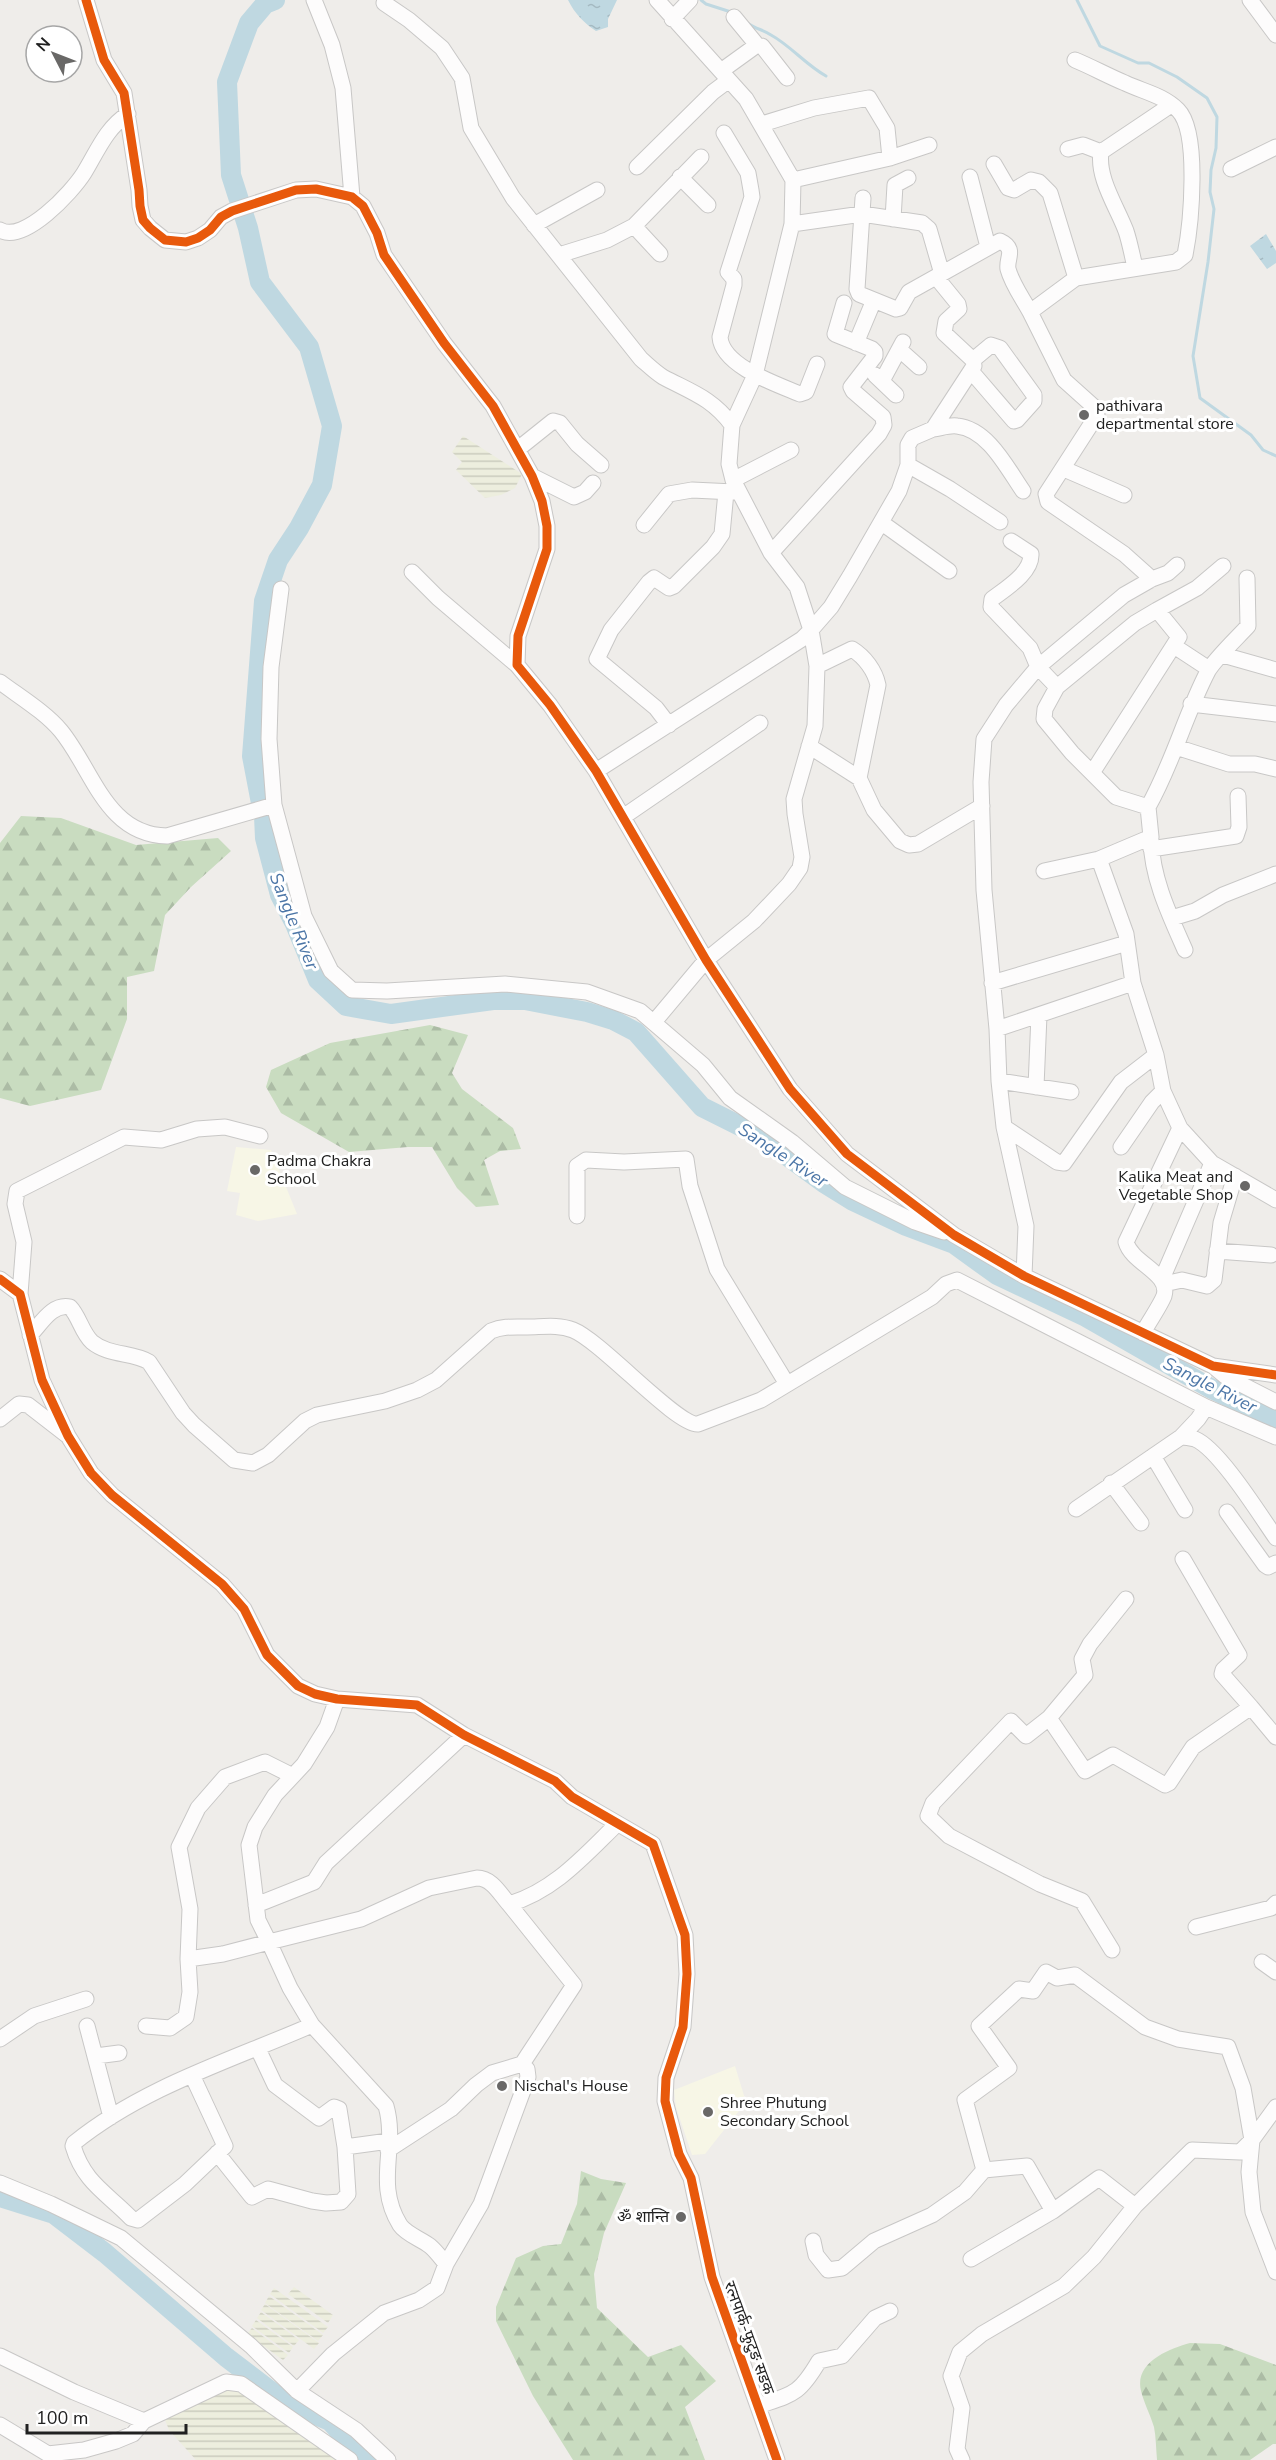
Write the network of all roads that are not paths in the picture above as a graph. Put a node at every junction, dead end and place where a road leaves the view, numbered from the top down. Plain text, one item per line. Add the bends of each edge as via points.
1 (86, 0) edge
2 (314, 0) edge
3 (657, 0) edge
4 (690, 0) edge
5 (1250, 0) edge
6 (384, 3) dead end
7 (734, 17) dead end
8 (672, 19) junction
9 (1276, 35) edge
10 (757, 45) junction
11 (1075, 60) dead end
12 (725, 75) junction
13 (787, 78) dead end
14 (1171, 105) junction
15 (128, 114) junction
16 (762, 124) junction
17 (724, 133) dead end
18 (929, 145) dead end
19 (1276, 147) edge
20 (1068, 149) dead end
21 (1101, 152) junction
22 (701, 157) dead end
23 (890, 158) junction
24 (994, 164) dead end
25 (637, 167) dead end
26 (1231, 169) dead end
27 (680, 177) junction
28 (970, 177) dead end
29 (908, 178) dead end
30 (793, 180) junction
31 (597, 190) dead end
32 (352, 197) junction
33 (862, 198) dead end
34 (708, 205) dead end
35 (862, 214) junction
36 (893, 219) junction
37 (792, 224) junction
38 (534, 225) junction
39 (634, 226) junction
40 (0, 230) edge
41 (988, 247) junction
42 (660, 254) dead end
43 (559, 255) junction
44 (1135, 267) junction
45 (939, 276) junction
46 (1076, 278) junction
47 (874, 300) junction
48 (844, 303) dead end
49 (1030, 312) junction
50 (856, 343) junction
51 (816, 364) dead end
52 (972, 366) junction
53 (866, 367) junction
54 (919, 367) dead end
55 (755, 375) junction
56 (882, 381) junction
57 (896, 394) dead end
58 (732, 425) junction
59 (933, 429) junction
60 (518, 449) junction
61 (792, 450) dead end
62 (601, 465) dead end
63 (908, 465) junction
64 (1064, 469) junction
65 (532, 476) junction
66 (593, 483) dead end
67 (733, 488) junction
68 (1023, 491) dead end
69 (1124, 495) dead end
70 (1000, 522) dead end
71 (882, 523) junction
72 (644, 525) dead end
73 (1011, 541) dead end
74 (771, 554) junction
75 (1177, 565) dead end
76 (1222, 566) dead end
77 (949, 571) dead end
78 (412, 572) dead end
79 (1247, 578) dead end
80 (1152, 579) junction
81 (281, 589) dead end
82 (1157, 610) junction
83 (811, 630) junction
84 (1174, 646) junction
85 (1223, 655) junction
86 (517, 665) junction
87 (816, 666) junction
88 (1038, 667) junction
89 (1209, 669) junction
90 (1276, 670) edge
91 (0, 682) edge
92 (1057, 687) junction
93 (1191, 704) junction
94 (1276, 714) edge
95 (760, 723) dead end
96 (669, 725) junction
97 (810, 746) junction
98 (1176, 747) junction
99 (1276, 769) edge
100 (596, 771) junction
101 (1092, 773) junction
102 (859, 778) junction
103 (1238, 796) dead end
104 (274, 806) junction
105 (982, 806) junction
106 (1148, 807) junction
107 (623, 817) junction
108 (1151, 843) junction
109 (1099, 859) junction
110 (1044, 871) dead end
111 (1276, 874) edge
112 (1172, 918) junction
113 (1127, 943) junction
114 (1185, 950) dead end
115 (706, 960) junction
116 (992, 983) junction
117 (1132, 983) junction
118 (1039, 1015) junction
119 (654, 1022) junction
120 (997, 1029) junction
121 (1156, 1055) junction
122 (999, 1081) junction
123 (1036, 1087) junction
124 (1163, 1091) junction
125 (1071, 1092) dead end
126 (1005, 1127) junction
127 (1180, 1128) junction
128 (260, 1136) dead end
129 (1121, 1147) dead end
130 (1212, 1163) junction
131 (1235, 1176) junction
132 (7, 1197) edge
133 (1276, 1200) edge
134 (577, 1216) dead end
135 (954, 1235) junction
136 (1217, 1251) junction
137 (1271, 1255) dead end
138 (1023, 1276) junction
139 (0, 1279) edge
140 (1163, 1281) junction
141 (20, 1294) junction
142 (1143, 1333) junction
143 (30, 1335) junction
144 (1213, 1366) junction
145 (1276, 1375) edge
146 (787, 1384) junction
147 (1276, 1402) edge
148 (1206, 1407) junction
149 (0, 1419) edge
150 (68, 1436) junction
151 (1181, 1437) junction
152 (1276, 1437) edge
153 (1153, 1456) junction
154 (1111, 1483) junction
155 (1076, 1509) dead end
156 (1185, 1510) dead end
157 (1227, 1512) dead end
158 (1141, 1523) dead end
159 (1276, 1538) edge
160 (1183, 1558) dead end
161 (1276, 1563) edge
162 (1126, 1599) dead end
163 (337, 1699) junction
164 (1251, 1707) junction
165 (1049, 1718) junction
166 (464, 1735) junction
167 (1276, 1737) edge
168 (291, 1775) junction
169 (617, 1824) junction
170 (1276, 1903) edge
171 (509, 1904) junction
172 (256, 1905) junction
173 (1196, 1927) dead end
174 (269, 1942) junction
175 (1112, 1950) dead end
176 (188, 1959) junction
177 (1262, 1962) dead end
178 (1276, 1972) edge
179 (86, 1999) dead end
180 (146, 2025) dead end
181 (312, 2025) junction
182 (87, 2026) dead end
183 (0, 2039) edge
184 (258, 2049) junction
185 (119, 2053) dead end
186 (96, 2056) junction
187 (522, 2064) junction
188 (192, 2075) junction
189 (1276, 2108) edge
190 (111, 2117) junction
191 (1252, 2140) junction
192 (389, 2145) junction
193 (345, 2147) junction
194 (217, 2153) junction
195 (984, 2170) junction
196 (0, 2183) edge
197 (1135, 2206) junction
198 (1053, 2211) junction
199 (813, 2241) dead end
200 (971, 2259) dead end
201 (446, 2264) junction
202 (1276, 2272) edge
203 (890, 2311) dead end
204 (0, 2356) edge
205 (297, 2391) junction
206 (758, 2406) junction
207 (144, 2421) junction
208 (0, 2425) edge
209 (350, 2460) edge
210 (388, 2460) edge
211 (777, 2460) edge
212 (962, 2460) edge

1 - 15 street via 104,60 124,93
2 - 32 street via 332,45 343,88
3 - 8 street
4 - 8 street
5 - 9 street
6 - 38 street via 442,48 462,78 471,128
7 - 10 street
8 - 12 street
10 - 12 street
10 - 13 street via 762,46
11 - 14 street via 1160,96
12 - 16 street
12 - 25 street
14 - 21 street
14 - 44 street via 1186,120 1193,173 1185,255 1176,262
15 - 32 street via 143,219 165,240 186,242 198,238 232,211 296,190 316,189
15 - 40 street via 117,121 83,174 55,207 15,233
16 - 23 street via 814,108 869,98 887,128
16 - 30 street
17 - 55 street via 748,173 752,197 728,272 734,285 721,345
18 - 23 street
19 - 26 street
20 - 21 street via 1083,145
21 - 44 street via 1100,161
22 - 27 street
23 - 30 street
24 - 46 street via 1008,188 1014,190 1031,180 1040,182 1050,193
27 - 34 street
27 - 39 street
28 - 41 street
29 - 36 street via 895,185
30 - 37 street
31 - 38 street
32 - 60 street via 363,206 384,255 493,406
33 - 35 street
35 - 36 street
35 - 37 street
35 - 47 street via 856,289
36 - 45 street via 926,225
37 - 55 street
38 - 43 street
39 - 42 street
39 - 43 street via 607,240
41 - 45 street
41 - 49 street via 1000,242 1006,245 1010,253 1008,270
43 - 58 street via 640,359 661,376 707,399
44 - 46 street
45 - 47 street via 909,292 900,308
45 - 52 street via 960,309 946,321 944,333
46 - 49 street
47 - 50 street
48 - 50 street via 835,334
49 - 64 street via 1064,380 1093,406 1097,415
50 - 53 street via 875,352
51 - 55 street via 806,392 800,394
52 - 52 street via 991,345 1000,348 1034,395 1034,401 1014,421
52 - 59 street
53 - 56 street
53 - 74 street via 851,387 883,417 884,425
54 - 56 street via 902,346
55 - 58 street
56 - 57 street
58 - 67 street via 729,464
59 - 63 street via 912,438
59 - 68 street via 955,425 985,440
60 - 62 street via 552,422 560,423
60 - 65 street
61 - 67 street
63 - 70 street
63 - 71 street
64 - 69 street
64 - 80 street via 1050,484 1048,502 1124,554
65 - 66 street via 574,497
65 - 86 street via 542,501 547,549 518,636
67 - 72 street via 669,494
67 - 74 street
67 - 96 street via 722,534 712,547 674,586 669,588 654,578 649,582 611,630 597,659 656,708
71 - 77 street
71 - 83 street via 831,607
73 - 88 street via 1030,554 1031,559 1025,570 992,599 991,607 1030,648
74 - 83 street via 797,587
75 - 80 street
76 - 82 street via 1192,592
78 - 86 street
79 - 85 street via 1248,626
80 - 88 street via 1124,595
81 - 104 street via 269,739
82 - 84 street via 1179,637
82 - 92 street via 1110,642
83 - 87 street
83 - 96 street
84 - 89 street
84 - 101 street
85 - 89 street
85 - 90 street
86 - 100 street
87 - 97 street
87 - 102 street via 852,649 876,674 878,685
88 - 92 street
88 - 105 street via 984,739
89 - 93 street
91 - 104 street via 60,730 118,818 133,828 167,836
92 - 101 street via 1044,719
93 - 94 street
93 - 98 street
95 - 107 street
96 - 100 street
97 - 102 street
97 - 115 street via 794,799 800,868 761,914
98 - 99 street via 1229,764
98 - 106 street
100 - 107 street
101 - 106 street via 1116,797
102 - 105 street via 874,810 900,841 909,845 918,844
103 - 108 street via 1236,836
104 - 119 street via 304,916 331,970 352,990 505,984 586,992 640,1011
105 - 116 street
106 - 108 street
107 - 115 street
108 - 109 street
108 - 112 street via 1161,894
109 - 110 street
109 - 113 street
111 - 112 street
112 - 114 street
113 - 116 street
113 - 117 street
115 - 119 street
115 - 135 street via 790,1089 847,1154
116 - 120 street
117 - 118 street
117 - 121 street
118 - 120 street
118 - 123 street
119 - 135 street via 704,1065 730,1098 845,1187 915,1222
120 - 122 street
121 - 124 street
121 - 126 street via 1121,1082 1064,1163
122 - 123 street
122 - 126 street
123 - 125 street
124 - 127 street
124 - 129 street
126 - 138 street via 1026,1226
127 - 130 street
127 - 140 street via 1126,1242 1136,1259
128 - 132 street via 225,1126 197,1129 161,1140 124,1137
130 - 131 street
130 - 140 street
131 - 133 street
131 - 136 street
132 - 141 street via 24,1242
134 - 146 street via 577,1166 586,1160 686,1159 690,1186 717,1269
135 - 138 street
136 - 137 street
136 - 140 street via 1211,1284
138 - 142 street
139 - 141 street
140 - 142 street via 1164,1295
141 - 143 street
142 - 144 street
143 - 146 street via 52,1311 64,1305 70,1307 90,1340 149,1362 194,1425 234,1460 253,1463 317,1415 385,1401 427,1385 451,1369 490,1331 501,1327 552,1326 574,1330 691,1424 761,1400
143 - 150 street via 42,1380
144 - 145 street
144 - 147 street
146 - 148 street via 957,1280
148 - 151 street
148 - 152 street
149 - 150 street via 19,1404 28,1405
150 - 163 street, रत्नपार्क-फुटुङ सडक via 91,1473 112,1495 222,1584 244,1609 267,1655 298,1686
151 - 153 street
151 - 159 street via 1202,1443 1229,1471
153 - 154 street
153 - 156 street
154 - 155 street
154 - 158 street
157 - 161 street via 1265,1565
160 - 164 street via 1239,1655 1222,1674
162 - 165 street via 1090,1644 1082,1659 1085,1675
163 - 166 street, रत्नपार्क-फुटुङ सडक via 417,1705
163 - 168 street via 327,1727 304,1764
164 - 165 street via 1193,1747 1165,1785 1113,1755 1085,1771
164 - 167 street
165 - 175 street via 1026,1736 1011,1720 933,1803 928,1816 949,1836 1040,1884 1082,1901
166 - 169 street, रत्नपार्क-फुटुङ सडक via 555,1781 572,1797
166 - 172 street via 326,1863 314,1882
168 - 172 street via 255,1827 249,1845
168 - 176 street via 265,1762 225,1777 198,1808 179,1847 190,1909
169 - 171 street via 564,1875 530,1898
169 - 206 street, रत्नपार्क-फुटुङ सडक via 653,1844 685,1935 683,2027 666,2078 665,2101 691,2178 712,2277
170 - 173 street via 1271,1908
171 - 174 street via 485,1878 477,1878 429,1888 361,1919
171 - 187 street via 574,1985
172 - 174 street via 258,1920
174 - 176 street
174 - 181 street
176 - 180 street via 190,1992 186,2017 170,2028
177 - 178 street
179 - 183 street via 34,2016
181 - 184 street
181 - 192 street via 386,2106
182 - 186 street
184 - 188 street
184 - 193 street via 275,2085 319,2118 334,2107 339,2109
185 - 186 street
186 - 190 street
187 - 192 street via 492,2073 451,2109
187 - 201 street via 528,2076 481,2204
188 - 190 street
188 - 194 street via 225,2146
189 - 191 street
190 - 194 street via 73,2146 92,2183 131,2218 138,2220
191 - 195 street via 1243,2088 1228,2047 1178,2039 1145,2027 1075,1975 1057,1978 1046,1972 1033,1991 1019,1989 979,2026 1009,2068 965,2100
191 - 197 street via 1240,2152 1192,2150
191 - 202 street via 1249,2172 1253,2212
192 - 193 street
192 - 201 street via 386,2187 401,2227 430,2246
193 - 194 street via 348,2194 341,2202 326,2203 268,2189 252,2197
195 - 198 street via 1027,2166
195 - 199 street via 965,2192 932,2215 874,2241 842,2268 828,2270 816,2255
196 - 205 street via 121,2238 251,2346
197 - 198 street via 1100,2178
197 - 212 street via 1094,2257 1064,2286 982,2334 960,2352 951,2376 962,2408 957,2449
198 - 200 street
201 - 205 street via 437,2288 420,2300 384,2313 333,2354
203 - 206 street via 875,2318 842,2356 819,2361 806,2384 792,2394
204 - 207 street
205 - 210 street via 357,2430
206 - 211 street, रत्नपार्क-फुटुङ सडक
207 - 208 street via 133,2434 116,2441 48,2454
207 - 209 street via 233,2382

